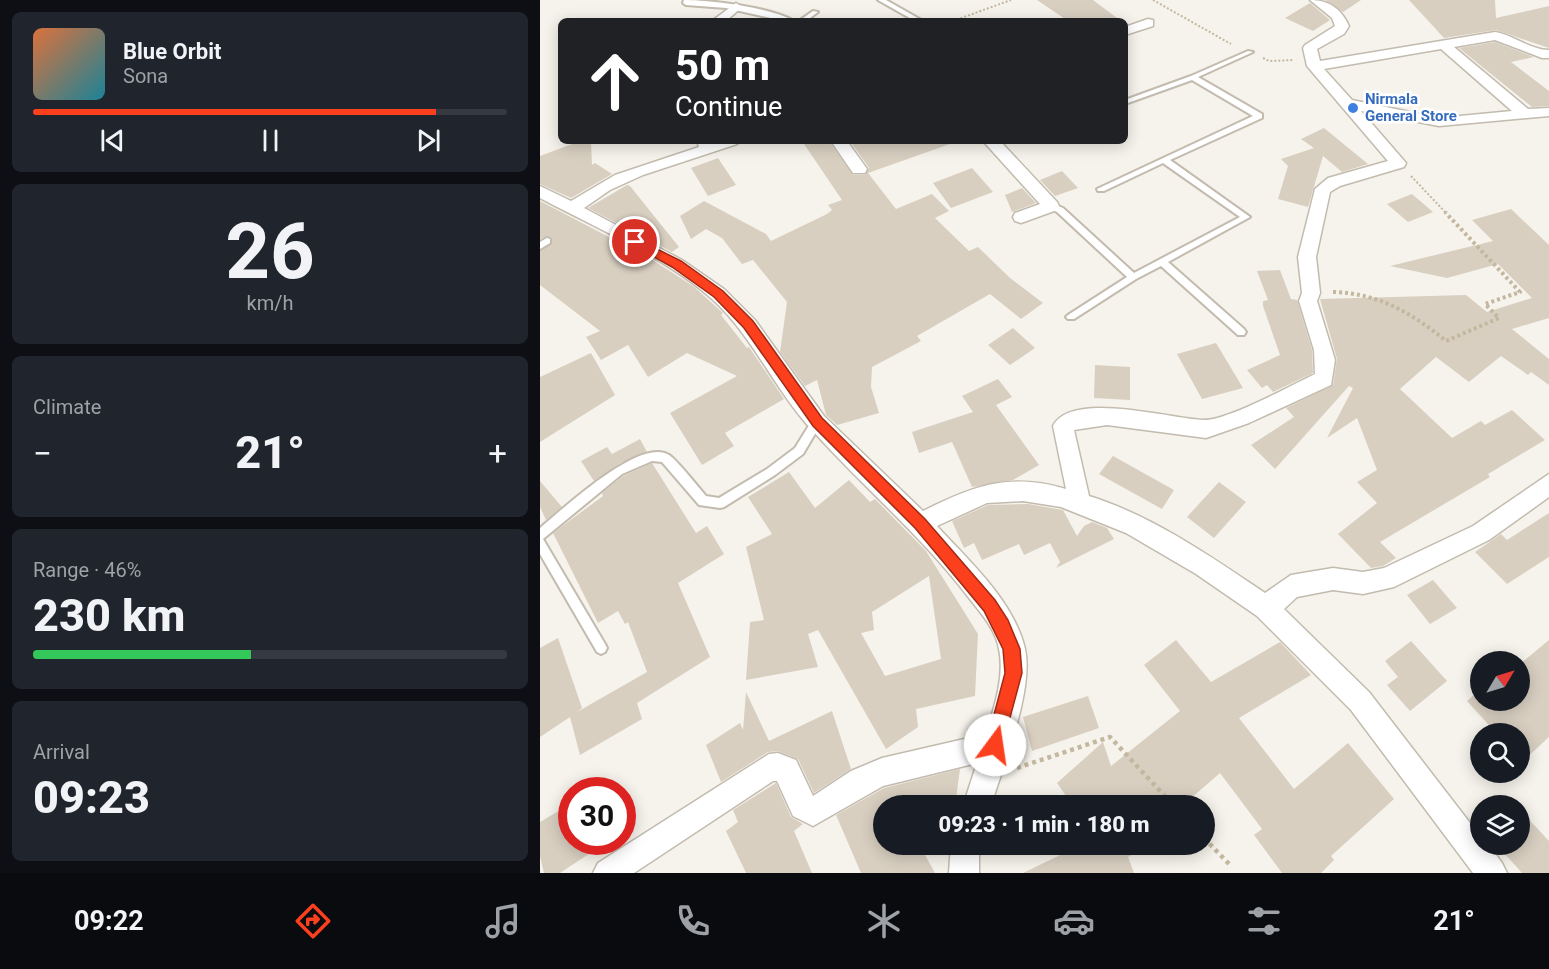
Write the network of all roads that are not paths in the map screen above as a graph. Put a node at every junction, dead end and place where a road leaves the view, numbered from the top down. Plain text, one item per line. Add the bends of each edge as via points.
1 (687, 0) edge
2 (881, 0) edge
3 (1316, 0) edge
4 (736, 7) junction
5 (814, 12) dead end
6 (722, 18) edge
7 (779, 18) edge
8 (806, 18) edge
9 (914, 18) edge
10 (1148, 22) dead end
11 (1128, 31) edge
12 (1444, 45) junction
13 (1250, 52) road end
14 (1549, 54) edge
15 (1313, 63) junction
16 (1193, 77) junction
17 (1128, 101) edge
18 (1348, 104) junction
19 (1549, 112) edge
20 (1527, 116) junction
21 (841, 144) edge
22 (994, 144) edge
23 (706, 145) edge
24 (1164, 160) junction
25 (859, 169) dead end
26 (1101, 189) dead end
27 (540, 191) edge
28 (1051, 206) junction
29 (574, 207) junction
30 (1021, 218) dead end
31 (1162, 262) junction
32 (1133, 277) junction
33 (1071, 317) dead end
34 (1241, 333) dead end
35 (818, 422) junction
36 (1546, 489) edge
37 (1080, 504) junction
38 (920, 523) junction
39 (540, 535) edge
40 (540, 543) edge
41 (1266, 608) junction
42 (601, 648) dead end
43 (995, 745) junction
44 (980, 795) edge
45 (965, 855) edge
46 (608, 873) edge
47 (964, 873) edge
48 (1492, 873) edge

1 - 4 lane via 686,3
2 - 9 lane
3 - 15 street via 1338,16 1342,26 1310,48
4 - 6 street
4 - 7 lane
5 - 8 lane
10 - 11 street
12 - 14 street via 1501,36 1537,53
12 - 15 street
12 - 20 street
13 - 16 lane
15 - 18 street
16 - 17 lane
16 - 24 lane via 1260,116
18 - 20 street via 1430,122
18 - 37 street via 1398,163 1334,182 1323,189 1307,257 1311,293 1308,301 1327,369 1324,379 1206,429 1107,416 1076,419 1063,426
19 - 20 street
21 - 25 street
22 - 28 street
23 - 29 street via 635,171 593,191
24 - 26 lane
24 - 31 lane via 1246,217
27 - 29 street
28 - 30 street
28 - 32 lane
29 - 35 street via 676,264 718,294 748,324
31 - 32 lane
31 - 34 lane
32 - 33 lane
35 - 38 street
35 - 39 lane via 799,451 720,503 703,501 665,458 651,456 618,471
36 - 41 street via 1481,533 1386,579 1363,583 1334,579 1291,586
37 - 38 street via 1017,491 985,493
37 - 41 street via 1160,538
38 - 43 street via 989,606 1012,649 1013,673
40 - 42 lane
41 - 48 street via 1360,701
43 - 44 street
43 - 46 street via 882,772 813,812 803,806 786,770 768,768
45 - 47 street

